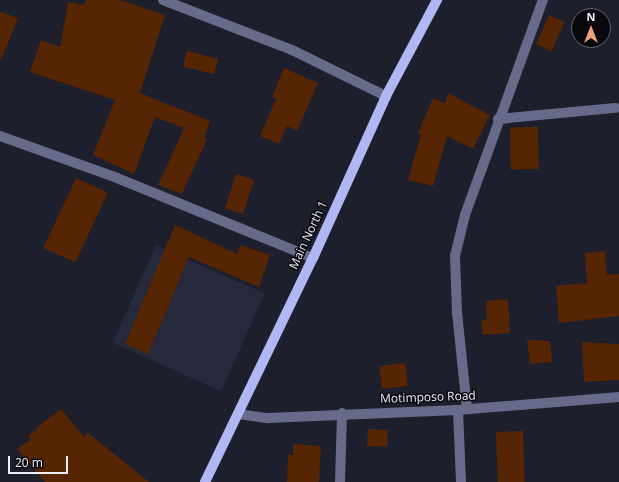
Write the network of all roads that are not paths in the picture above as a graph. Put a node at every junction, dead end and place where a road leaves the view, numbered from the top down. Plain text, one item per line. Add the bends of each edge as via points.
1 (163, 0) edge
2 (437, 0) edge
3 (543, 0) edge
4 (386, 96) junction
5 (615, 108) dead end
6 (498, 119) junction
7 (0, 136) edge
8 (313, 258) junction
9 (619, 398) edge
10 (462, 409) junction
11 (342, 413) junction
12 (238, 414) junction
13 (205, 482) edge
14 (340, 482) edge
15 (461, 482) edge

1 - 4 street via 292,50
2 - 4 main road, Main North 1
3 - 6 street
4 - 8 main road, Main North 1
5 - 6 street
6 - 10 street via 465,216 455,256
7 - 8 street via 118,178
8 - 12 main road, Main North 1
9 - 10 street, Motimposo Road
10 - 11 street, Motimposo Road
10 - 15 street
11 - 12 street, Motimposo Road via 268,418
11 - 14 street
12 - 13 main road, Main North 1

